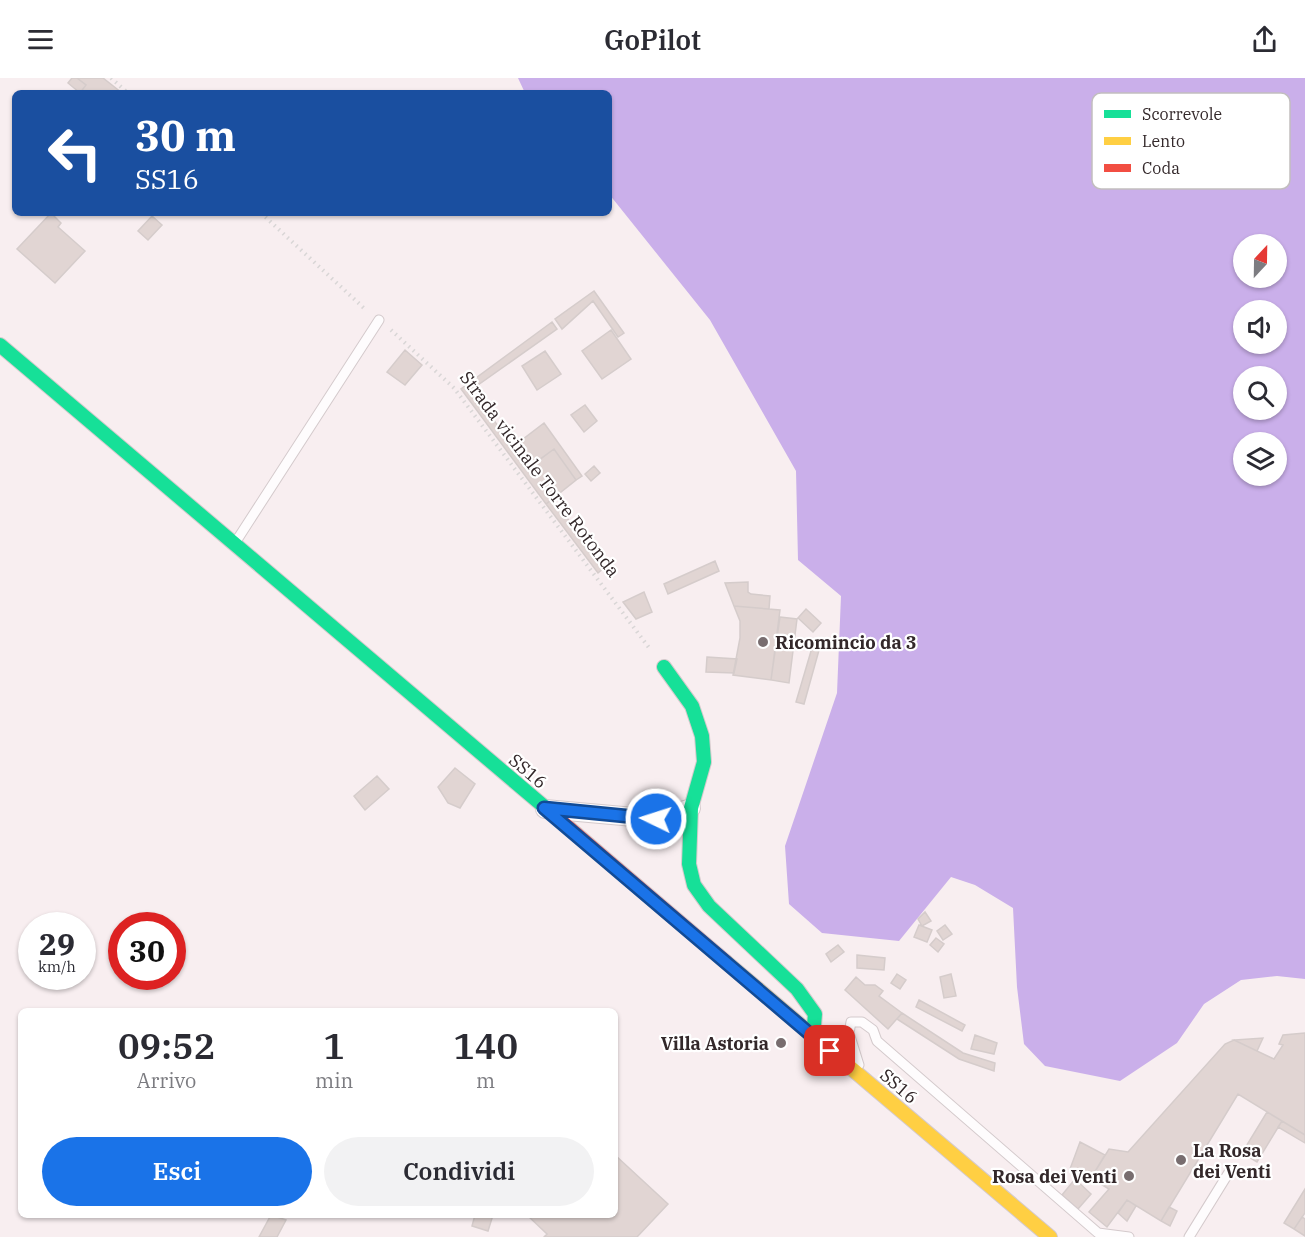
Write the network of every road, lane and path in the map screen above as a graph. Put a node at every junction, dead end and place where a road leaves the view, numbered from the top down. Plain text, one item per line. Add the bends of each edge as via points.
1 (111, 78) edge
2 (125, 90) edge
3 (264, 216) edge
4 (379, 320) junction
5 (0, 345) edge
6 (235, 543) junction
7 (664, 667) joint
8 (544, 808) junction
9 (691, 808) junction
10 (813, 1037) junction
11 (863, 1079) junction
12 (1231, 1169) dead end
13 (1050, 1237) edge
14 (1129, 1237) edge
15 (1189, 1237) edge

1 - 2 path
3 - 4 path, Strada vicinale Torre Rotonda
4 - 6 lane
4 - 7 path, Strada vicinale Torre Rotonda via 454,388
5 - 6 main road, SS16
6 - 8 main road, SS16
7 - 9 main road via 692,706 702,736 704,762
8 - 9 street via 656,819
8 - 10 main road, SS16
9 - 10 main road via 689,864 694,885 709,906 798,989 815,1014
10 - 11 main road, SS16
11 - 13 main road, SS16
11 - 14 lane via 849,1033 852,1022 867,1026 877,1041 1098,1233
12 - 15 lane

